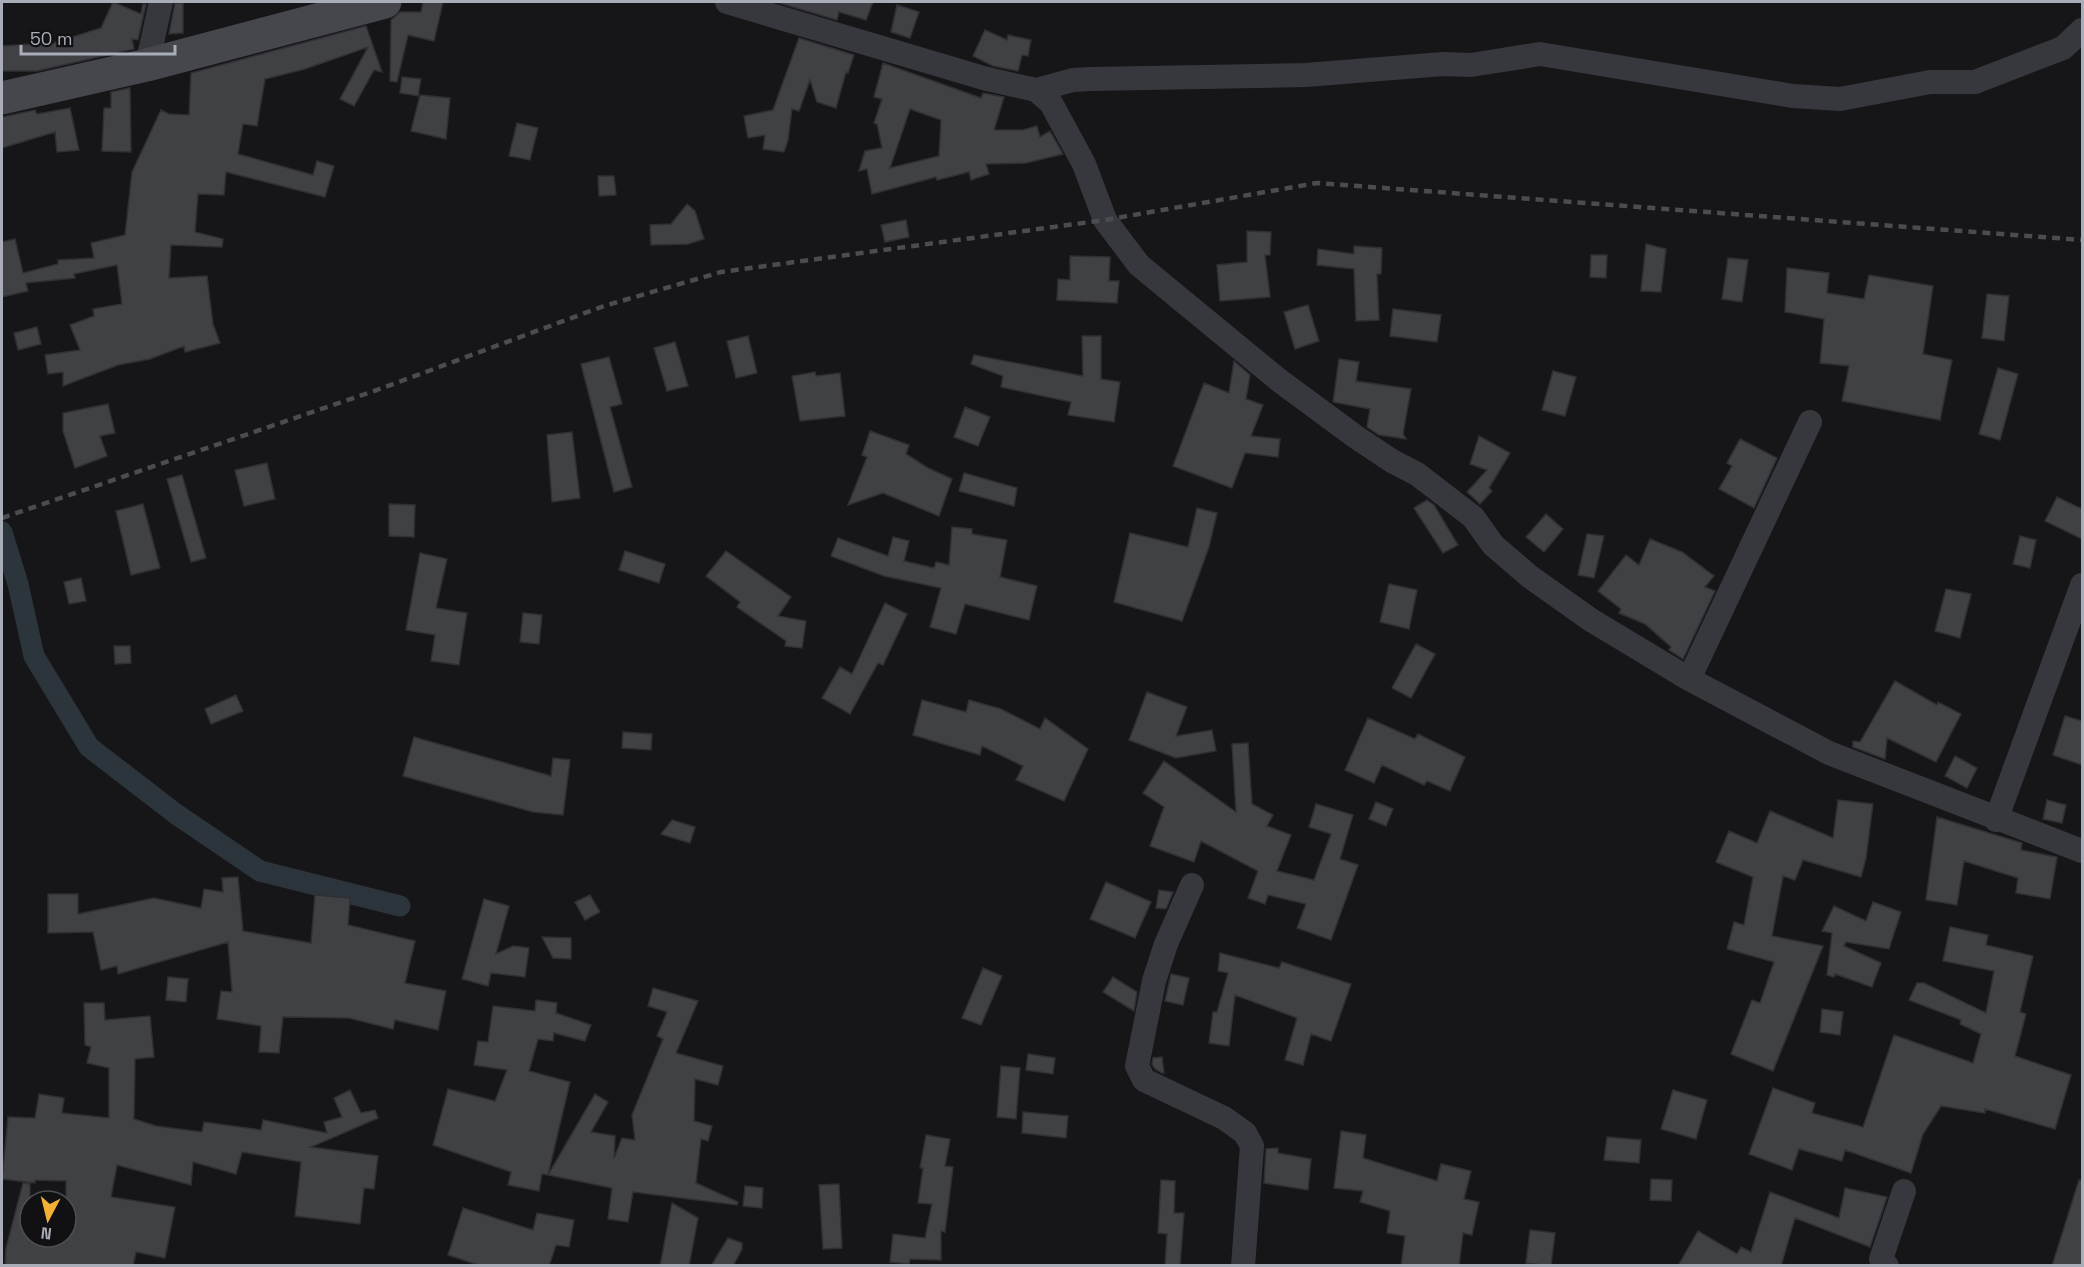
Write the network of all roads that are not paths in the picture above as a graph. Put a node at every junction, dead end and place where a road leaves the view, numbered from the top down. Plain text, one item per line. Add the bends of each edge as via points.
1 (161, 2) edge
2 (385, 2) edge
3 (727, 2) edge
4 (2082, 30) edge
5 (147, 65) junction
6 (1036, 90) junction
7 (2, 98) edge
8 (1810, 422) dead end
9 (2082, 585) edge
10 (1689, 680) junction
11 (1996, 820) junction
12 (2082, 851) edge
13 (1192, 885) dead end
14 (1904, 1191) dead end
15 (1243, 1266) edge
16 (1887, 1266) edge

1 - 5 street
2 - 5 main road
3 - 6 street
4 - 6 street via 2063,48 1975,82 1930,82 1840,99 1793,96 1540,54 1471,65 1306,75 1082,79
5 - 7 main road
6 - 10 street via 1051,103 1084,164 1105,220 1139,265 1280,381 1473,517 1493,545 1529,576 1591,620
8 - 10 street
9 - 11 street
10 - 11 street via 1828,753
11 - 12 street
13 - 15 street via 1154,981 1137,1066 1144,1080 1245,1132 1252,1146
14 - 16 street via 1881,1259

